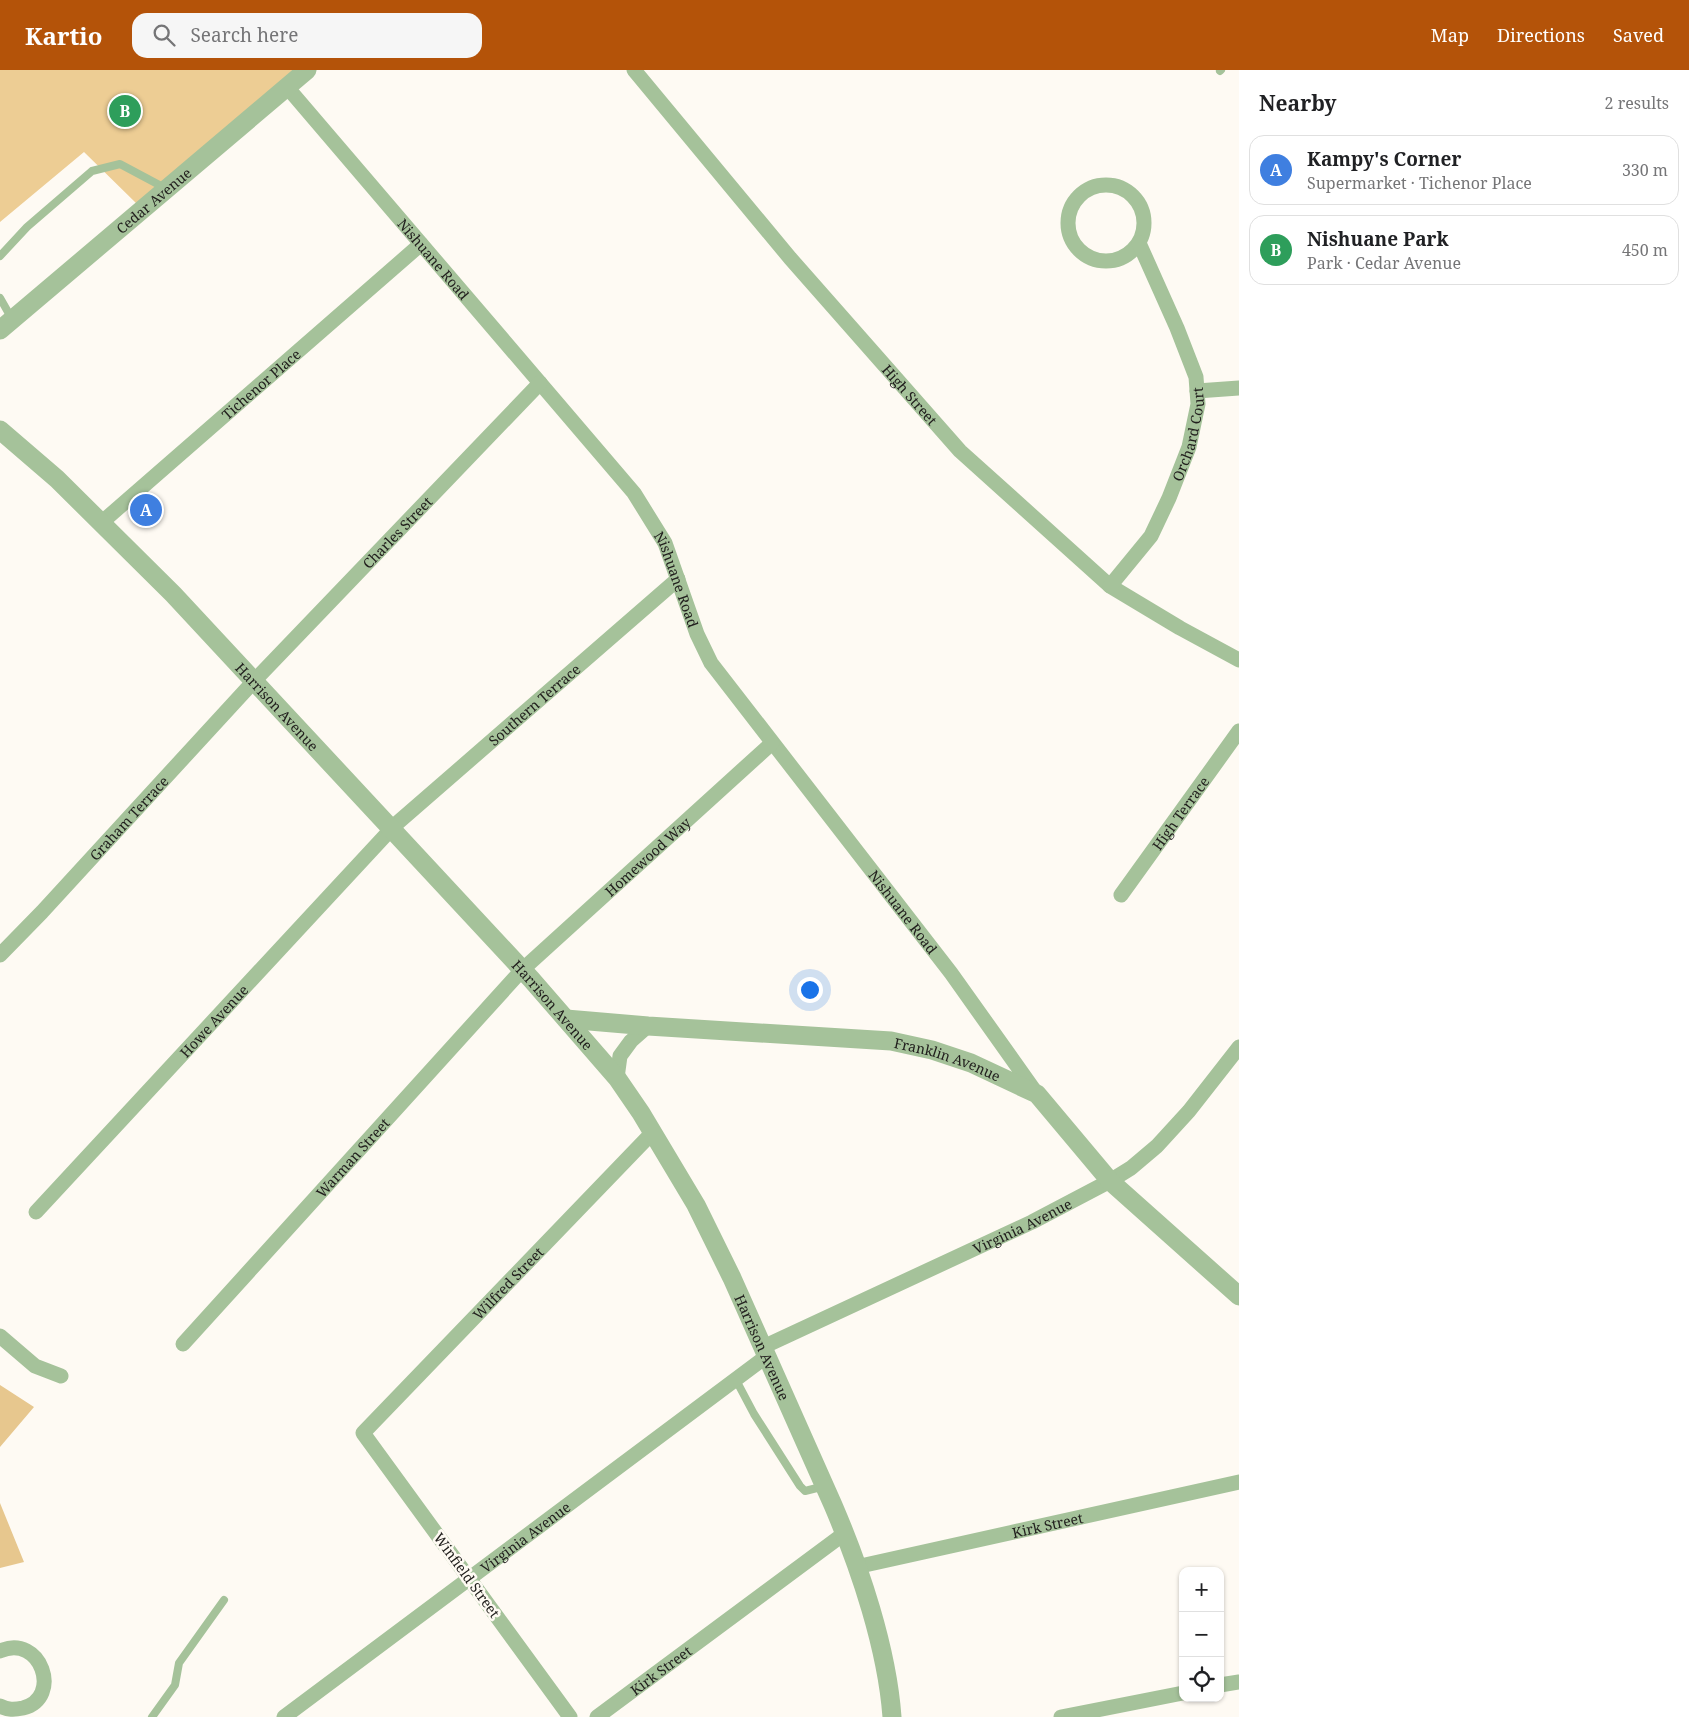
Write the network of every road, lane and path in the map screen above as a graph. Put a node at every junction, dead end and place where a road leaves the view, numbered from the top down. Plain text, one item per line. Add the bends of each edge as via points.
1 (307, 70) edge
2 (634, 70) edge
3 (287, 87) junction
4 (167, 188) junction
5 (1139, 243) junction
6 (421, 244) junction
7 (0, 256) edge
8 (0, 298) edge
9 (6, 325) edge
10 (540, 383) junction
11 (1239, 388) edge
12 (1197, 392) junction
13 (0, 430) edge
14 (101, 523) junction
15 (678, 579) junction
16 (1110, 586) junction
17 (1239, 660) edge
18 (254, 681) junction
19 (1239, 731) edge
20 (772, 743) junction
21 (391, 829) junction
22 (1121, 895) dead end
23 (0, 955) edge
24 (522, 970) junction
25 (566, 1018) junction
26 (648, 1026) junction
27 (1239, 1047) edge
28 (617, 1078) junction
29 (1037, 1094) junction
30 (652, 1132) junction
31 (1110, 1181) junction
32 (36, 1212) dead end
33 (1239, 1296) edge
34 (0, 1336) edge
35 (183, 1344) dead end
36 (765, 1352) junction
37 (61, 1376) dead end
38 (736, 1380) junction
39 (363, 1433) joint
40 (1239, 1482) edge
41 (825, 1486) junction
42 (845, 1533) junction
43 (856, 1567) junction
44 (469, 1579) junction
45 (224, 1600) dead end
46 (0, 1651) edge
47 (1239, 1682) edge
48 (1224, 1684) edge
49 (1179, 1694) edge
50 (0, 1706) edge
51 (152, 1717) edge
52 (284, 1717) edge
53 (570, 1717) edge
54 (597, 1717) edge
55 (892, 1717) edge
56 (1061, 1717) edge

1 - 3 street, Cedar Avenue
2 - 16 street, High Street via 790,258 960,451
3 - 4 street, Cedar Avenue
3 - 6 street, Nishuane Road
4 - 7 lane via 120,164 92,171 27,227
4 - 9 street, Cedar Avenue
5 - 5 street via 1144,226 1143,214 1139,203 1124,190 1101,185 1074,202 1069,213 1069,233 1081,253 1103,262 1115,261 1126,256
5 - 12 street, Orchard Court via 1196,377
6 - 10 street, Nishuane Road
6 - 14 street, Tichenor Place
8 - 9 lane
10 - 15 street, Nishuane Road via 634,493 665,543
10 - 18 street, Charles Street
11 - 12 street
12 - 16 street, Orchard Court via 1198,404 1189,447 1169,498 1151,536
13 - 14 street, Harrison Avenue via 57,479
14 - 18 street, Harrison Avenue
15 - 20 street, Nishuane Road via 710,663
15 - 21 street, Southern Terrace
16 - 17 street, High Street
18 - 21 street, Harrison Avenue
18 - 23 street, Graham Terrace
19 - 22 street, High Terrace
20 - 24 street, Homewood Way
20 - 29 street, Nishuane Road via 951,973
21 - 24 street, Harrison Avenue
21 - 32 street, Howe Avenue
24 - 25 street, Harrison Avenue
24 - 35 street, Warman Street
25 - 26 street, Franklin Avenue
25 - 28 street, Harrison Avenue
26 - 28 street via 620,1056
26 - 29 street, Franklin Avenue via 891,1042 932,1050 971,1063
27 - 31 street, Virginia Avenue via 1189,1112 1157,1146
28 - 30 street, Harrison Avenue
29 - 31 street, Franklin Avenue
30 - 36 street, Harrison Avenue via 696,1205
30 - 39 street, Wilfred Street
31 - 33 street, Franklin Avenue
31 - 36 street, Virginia Avenue
34 - 37 street via 35,1366
36 - 38 street, Virginia Avenue
36 - 41 street, Harrison Avenue
38 - 41 lane via 800,1486 805,1491
38 - 44 street, Virginia Avenue
39 - 44 street, Winfield Street
40 - 43 street, Kirk Street
41 - 42 street, Harrison Avenue
42 - 43 street, Harrison Avenue
42 - 54 street, Kirk Street
43 - 55 street, Harrison Avenue via 882,1651
44 - 52 street, Virginia Avenue
44 - 53 street, Winfield Street
45 - 51 lane via 179,1663 175,1685
46 - 50 street via 19,1648 36,1657 42,1665 44,1684 41,1693 27,1707 14,1710
47 - 48 street
49 - 56 street

